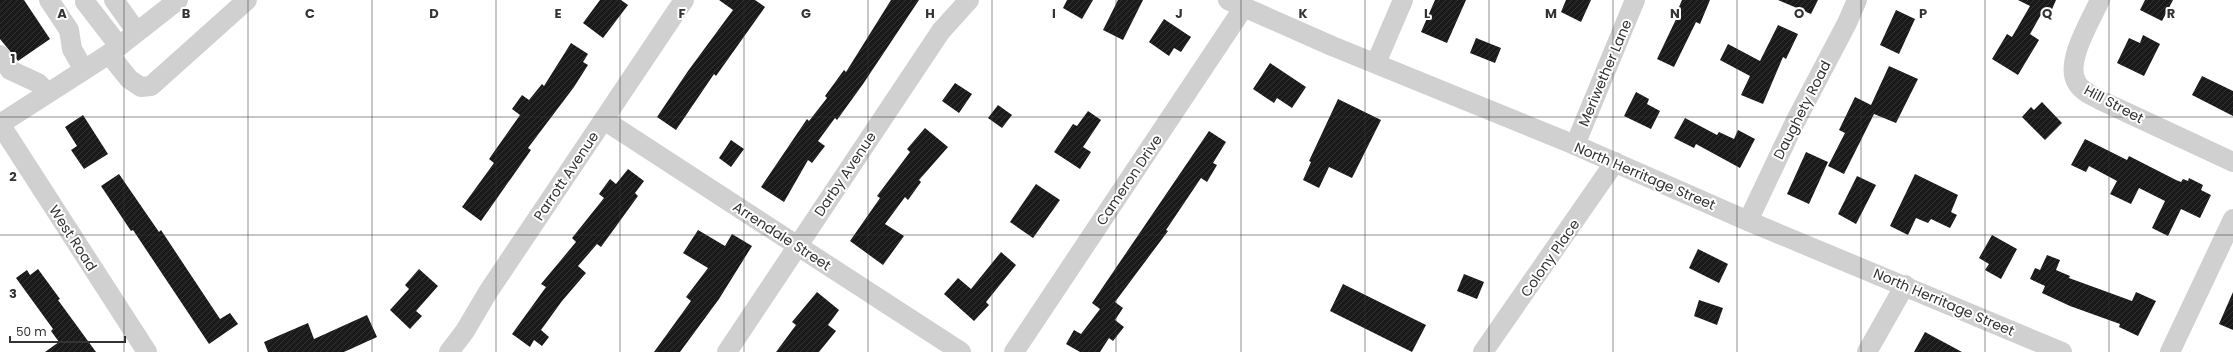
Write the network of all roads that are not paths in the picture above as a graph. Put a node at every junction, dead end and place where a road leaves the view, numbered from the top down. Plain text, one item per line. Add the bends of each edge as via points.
1 (50, 0) edge
2 (114, 0) edge
3 (247, 0) edge
4 (684, 0) edge
5 (969, 0) edge
6 (1403, 0) edge
7 (1635, 0) edge
8 (1857, 0) edge
9 (2100, 0) edge
10 (85, 2) dead end
11 (169, 3) edge
12 (1236, 4) edge
13 (136, 31) junction
14 (114, 50) junction
15 (0, 55) edge
16 (1376, 63) junction
17 (84, 70) junction
18 (48, 93) junction
19 (604, 120) junction
20 (0, 124) edge
21 (1575, 145) junction
22 (1615, 162) junction
23 (2233, 162) edge
24 (2233, 219) edge
25 (1748, 221) junction
26 (798, 246) junction
27 (1906, 285) junction
28 (147, 352) edge
29 (449, 352) edge
30 (726, 352) edge
31 (961, 352) edge
32 (1014, 352) edge
33 (1483, 352) edge
34 (1868, 352) edge
35 (2062, 352) edge
36 (2170, 352) edge

1 - 17 street via 69,30 72,49
2 - 13 street
3 - 14 street via 151,86 141,87 129,79
4 - 19 street, Parrott Avenue
5 - 26 street, Darby Avenue via 941,31
6 - 16 street
7 - 21 street, Meriwether Lane
8 - 25 street, Daughety Road
9 - 23 street, Hill Street via 2074,59 2073,72 2077,84 2102,101
10 - 14 street
11 - 13 street
12 - 16 street, North Herritage Street
12 - 32 street, Cameron Drive
13 - 14 street
14 - 17 street
15 - 18 street via 10,70 38,83
16 - 21 street, North Herritage Street
17 - 18 street
18 - 20 street
19 - 26 street, Arrendale Street
19 - 29 street, Parrott Avenue
20 - 28 street, West Road
21 - 22 street, North Herritage Street
22 - 25 street, North Herritage Street
22 - 33 street, Colony Place
24 - 36 street
25 - 27 street, North Herritage Street
26 - 30 street, Darby Avenue
26 - 31 street, Arrendale Street
27 - 34 street
27 - 35 street, North Herritage Street

